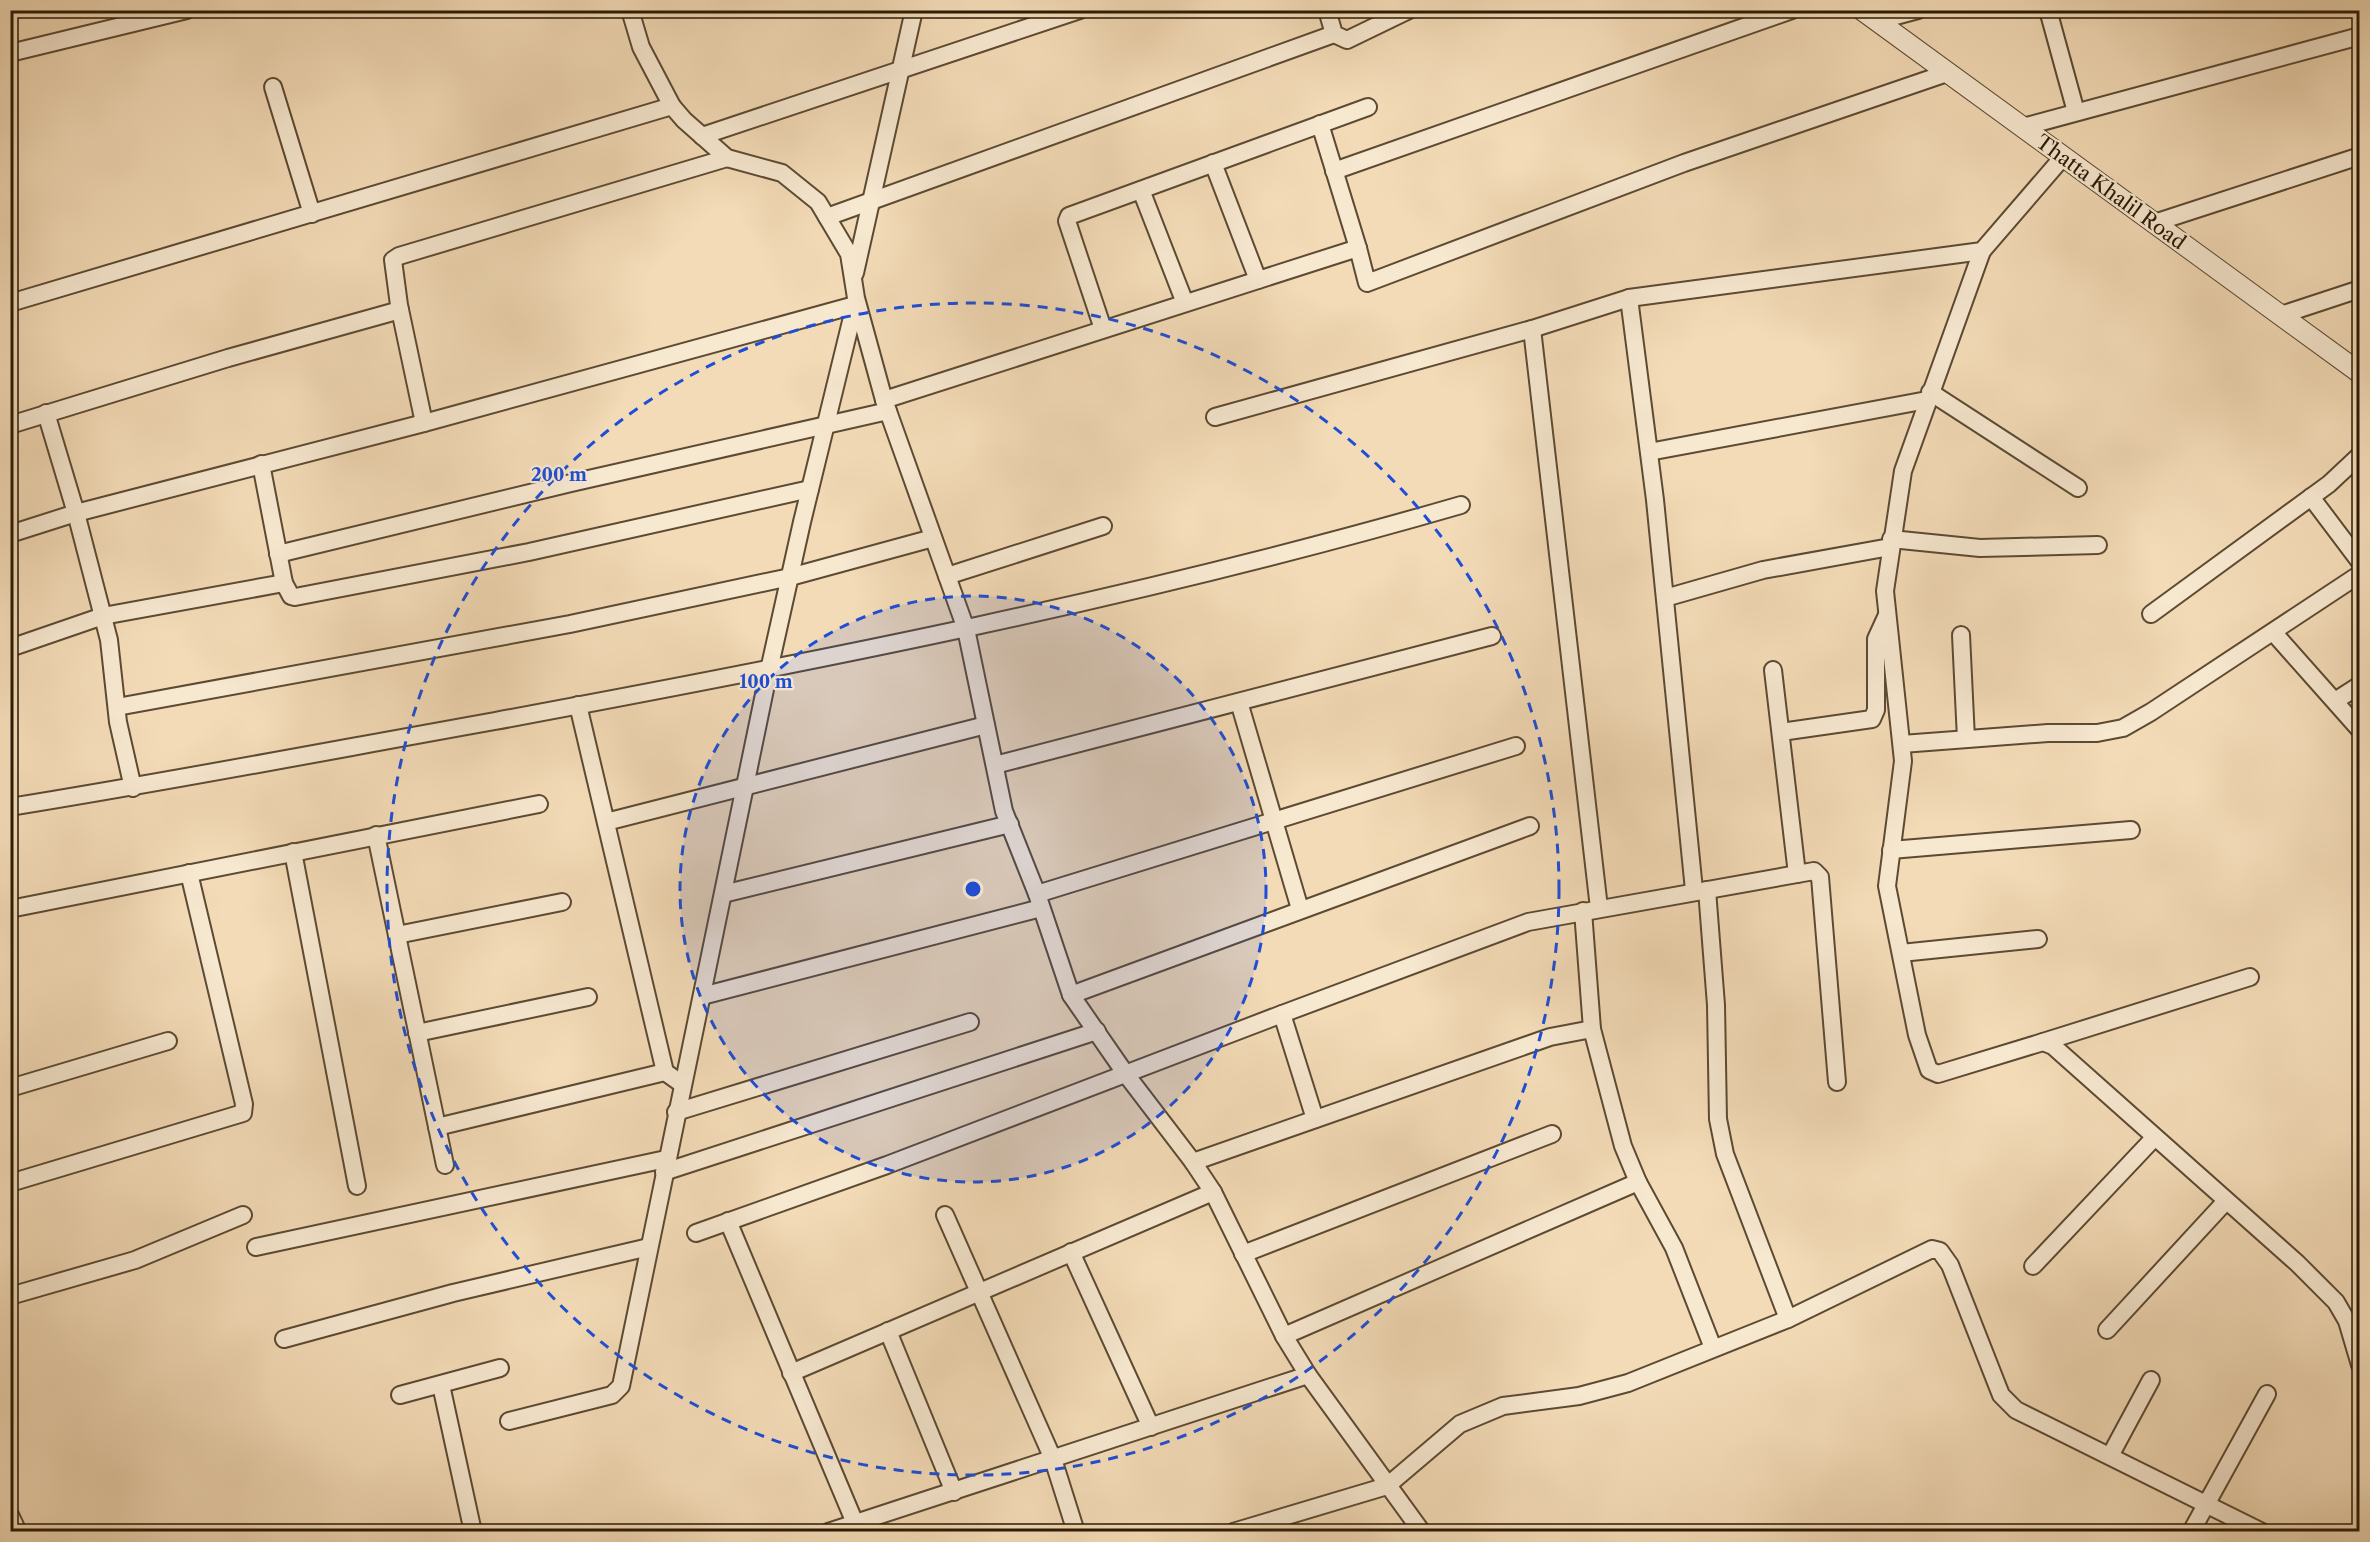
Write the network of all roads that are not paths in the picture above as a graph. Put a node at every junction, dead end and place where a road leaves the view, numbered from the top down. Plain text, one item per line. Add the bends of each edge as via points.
1 (187, 10) edge
2 (630, 10) edge
3 (914, 10) edge
4 (1080, 10) edge
5 (1327, 10) edge
6 (1409, 10) edge
7 (1792, 10) edge
8 (1918, 10) edge
9 (2048, 10) edge
10 (1870, 16) edge
11 (1334, 34) junction
12 (2360, 36) edge
13 (10, 53) edge
14 (901, 70) junction
15 (1947, 73) junction
16 (273, 87) dead end
17 (672, 106) junction
18 (1368, 107) dead end
19 (2076, 112) junction
20 (1320, 124) junction
21 (2023, 128) junction
22 (702, 136) junction
23 (2360, 156) edge
24 (2063, 157) junction
25 (727, 158) junction
26 (1213, 163) junction
27 (1334, 171) junction
28 (1141, 190) junction
29 (872, 200) junction
30 (312, 214) junction
31 (827, 217) junction
32 (2154, 223) junction
33 (1358, 248) junction
34 (1982, 251) junction
35 (854, 279) junction
36 (1258, 280) junction
37 (2360, 288) edge
38 (1629, 298) junction
39 (856, 302) junction
40 (10, 303) edge
41 (1185, 303) junction
42 (400, 309) junction
43 (2281, 315) junction
44 (1532, 329) junction
45 (1103, 330) junction
46 (2360, 374) edge
47 (1928, 396) junction
48 (886, 406) junction
49 (46, 413) junction
50 (1215, 417) dead end
51 (424, 423) junction
52 (10, 425) edge
53 (825, 426) junction
54 (1649, 452) junction
55 (2360, 455) edge
56 (261, 464) junction
57 (2078, 488) dead end
58 (810, 489) junction
59 (2311, 497) junction
60 (1461, 505) dead end
61 (76, 513) junction
62 (1103, 526) dead end
63 (10, 534) edge
64 (933, 538) junction
65 (1891, 543) junction
66 (2098, 545) dead end
67 (278, 554) junction
68 (2360, 562) edge
69 (2360, 574) edge
70 (947, 576) junction
71 (790, 577) junction
72 (284, 583) junction
73 (1665, 598) junction
74 (1888, 614) junction
75 (2151, 614) dead end
76 (102, 616) junction
77 (966, 629) junction
78 (2273, 632) junction
79 (1962, 634) dead end
80 (1492, 636) dead end
81 (10, 648) edge
82 (769, 670) junction
83 (1773, 670) dead end
84 (2360, 685) edge
85 (2335, 701) junction
86 (1239, 702) junction
87 (578, 705) junction
88 (117, 707) junction
89 (986, 726) junction
90 (2360, 730) edge
91 (1780, 732) junction
92 (1966, 739) junction
93 (1902, 744) junction
94 (1516, 747) dead end
95 (995, 765) junction
96 (133, 788) junction
97 (745, 789) junction
98 (539, 804) dead end
99 (10, 807) edge
100 (1275, 820) junction
101 (606, 822) junction
102 (1010, 824) junction
103 (1530, 826) dead end
104 (2131, 830) dead end
105 (376, 835) junction
106 (1891, 850) junction
107 (293, 852) junction
108 (189, 873) junction
109 (1797, 874) junction
110 (1701, 890) junction
111 (723, 894) junction
112 (1039, 901) junction
113 (562, 902) dead end
114 (10, 909) edge
115 (1300, 909) junction
116 (1591, 909) junction
117 (397, 935) junction
118 (2038, 939) dead end
119 (1901, 953) junction
120 (2250, 977) dead end
121 (1071, 995) junction
122 (702, 996) junction
123 (588, 997) dead end
124 (1282, 1014) junction
125 (970, 1022) dead end
126 (1592, 1029) junction
127 (1097, 1031) junction
128 (417, 1033) junction
129 (168, 1041) dead end
130 (2043, 1042) junction
131 (665, 1072) junction
132 (1125, 1073) junction
133 (1837, 1082) dead end
134 (682, 1084) junction
135 (10, 1089) edge
136 (676, 1112) junction
137 (1315, 1119) junction
138 (437, 1127) junction
139 (1552, 1134) dead end
140 (2154, 1138) junction
141 (1193, 1162) junction
142 (445, 1165) dead end
143 (665, 1165) junction
144 (1638, 1182) junction
145 (10, 1183) edge
146 (357, 1186) dead end
147 (1213, 1192) junction
148 (2226, 1201) junction
149 (243, 1215) dead end
150 (945, 1215) dead end
151 (728, 1221) junction
152 (696, 1233) dead end
153 (256, 1247) dead end
154 (649, 1247) junction
155 (1071, 1252) junction
156 (1243, 1254) junction
157 (2033, 1266) dead end
158 (980, 1291) junction
159 (10, 1296) edge
160 (1788, 1319) junction
161 (2107, 1330) dead end
162 (888, 1331) junction
163 (1284, 1336) junction
164 (284, 1339) dead end
165 (1713, 1348) junction
166 (2360, 1365) edge
167 (500, 1368) dead end
168 (791, 1373) junction
169 (1308, 1376) junction
170 (2151, 1380) dead end
171 (441, 1385) junction
172 (2266, 1394) dead end
173 (400, 1395) dead end
174 (509, 1421) dead end
175 (1152, 1427) junction
176 (2110, 1456) junction
177 (1053, 1459) junction
178 (1387, 1486) junction
179 (954, 1492) junction
180 (2208, 1504) junction
181 (10, 1515) edge
182 (855, 1523) junction
183 (18, 1532) edge
184 (473, 1532) edge
185 (828, 1532) edge
186 (1076, 1532) edge
187 (1233, 1532) edge
188 (1422, 1532) edge
189 (2191, 1532) edge
190 (2262, 1532) edge

1 - 13 street
2 - 17 street via 641,47
3 - 14 street
4 - 14 street
5 - 11 street
6 - 11 street via 1347,40
7 - 27 street
8 - 10 street
9 - 19 street
10 - 15 street, Thatta Khalil Road
11 - 29 street
12 - 19 street
14 - 22 street
14 - 29 street
15 - 21 street, Thatta Khalil Road
15 - 33 street via 1684,164 1367,283
16 - 30 street
17 - 22 street
17 - 30 street
18 - 20 street
19 - 21 street
20 - 26 street
20 - 27 street
21 - 24 street, Thatta Khalil Road
22 - 25 street
23 - 32 street
24 - 32 street, Thatta Khalil Road
24 - 34 street
25 - 31 street via 782,173 818,201
25 - 42 street via 399,256 393,260
26 - 28 street
26 - 36 street
27 - 33 street
28 - 41 street
28 - 45 street via 1070,216 1068,221
29 - 31 street
29 - 35 street
30 - 40 street
31 - 35 street via 849,254
32 - 43 street, Thatta Khalil Road
33 - 36 street
34 - 38 street
34 - 47 street
35 - 39 street
36 - 41 street
37 - 43 street
38 - 44 street
38 - 54 street
39 - 48 street
39 - 51 street
39 - 53 street
41 - 45 street
42 - 49 street
42 - 51 street
43 - 46 street, Thatta Khalil Road
44 - 50 street
44 - 116 street
45 - 48 street
47 - 54 street
47 - 57 street
47 - 65 street via 1903,471
48 - 53 street
48 - 64 street
49 - 52 street
49 - 61 street
51 - 56 street
53 - 58 street
53 - 67 street
54 - 73 street
55 - 59 street
56 - 61 street
56 - 67 street
58 - 71 street
58 - 72 street via 529,552 295,597
59 - 68 street
59 - 75 street
60 - 77 street via 1370,532
61 - 63 street
61 - 76 street
62 - 70 street
64 - 70 street
64 - 71 street
65 - 66 street via 1980,548
65 - 73 street via 1762,570
65 - 74 street via 1885,591
67 - 72 street
69 - 78 street
70 - 77 street
71 - 82 street
71 - 88 street via 559,626
72 - 76 street
73 - 110 street
74 - 91 street via 1876,639 1876,710 1872,719
74 - 93 street
76 - 81 street
76 - 88 street via 109,640
77 - 82 street
77 - 89 street
78 - 85 street
78 - 92 street via 2123,728 2097,733
79 - 92 street
80 - 86 street
82 - 87 street
82 - 97 street
83 - 91 street
84 - 85 street
85 - 90 street
86 - 95 street
86 - 100 street
87 - 96 street
87 - 101 street
88 - 96 street
89 - 95 street
89 - 97 street
91 - 109 street
92 - 93 street
93 - 106 street
94 - 100 street
95 - 102 street
96 - 99 street
97 - 101 street
97 - 111 street
98 - 105 street
100 - 112 street
100 - 115 street
101 - 131 street
102 - 111 street
102 - 112 street
103 - 115 street
104 - 106 street
105 - 107 street
105 - 117 street
106 - 119 street via 1887,886
107 - 108 street
107 - 146 street
108 - 114 street
108 - 145 street via 243,1113
109 - 110 street
109 - 133 street via 1814,871 1820,877
110 - 116 street
110 - 160 street via 1716,1005 1718,1119 1725,1154
111 - 122 street
112 - 121 street
112 - 122 street
113 - 117 street
115 - 121 street
116 - 124 street via 1528,922
116 - 126 street
117 - 128 street
118 - 119 street
119 - 130 street via 1917,1035 1929,1070 1938,1074
120 - 130 street
121 - 127 street
122 - 134 street
123 - 128 street
124 - 132 street
124 - 137 street
125 - 136 street
126 - 137 street via 1550,1037
126 - 144 street via 1623,1146
127 - 132 street
127 - 143 street
128 - 138 street
129 - 135 street
130 - 140 street via 2053,1046
131 - 134 street
131 - 138 street
132 - 141 street
132 - 151 street via 887,1165
134 - 136 street
136 - 143 street
137 - 141 street
138 - 142 street
139 - 156 street
140 - 148 street
140 - 157 street
141 - 147 street
143 - 153 street
143 - 154 street
144 - 163 street
144 - 165 street via 1674,1248
147 - 155 street
147 - 156 street
148 - 161 street
148 - 166 street via 2336,1302 2347,1321
149 - 159 street via 135,1260
150 - 158 street
151 - 152 street
151 - 168 street
154 - 164 street via 453,1293
154 - 174 street via 621,1386 612,1395
155 - 158 street
155 - 175 street
156 - 163 street
158 - 162 street
158 - 177 street
160 - 165 street
160 - 176 street via 1932,1249 1940,1251 1950,1265 2001,1395 2016,1410
162 - 168 street
162 - 179 street
163 - 169 street
165 - 178 street via 1579,1396 1492,1410 1460,1424
167 - 171 street
168 - 182 street
169 - 175 street
169 - 178 street
170 - 176 street
171 - 173 street
171 - 184 street
172 - 180 street
175 - 177 street
176 - 180 street
177 - 179 street
177 - 186 street
178 - 187 street
178 - 188 street
179 - 182 street
180 - 189 street
180 - 190 street
181 - 183 street
182 - 185 street

